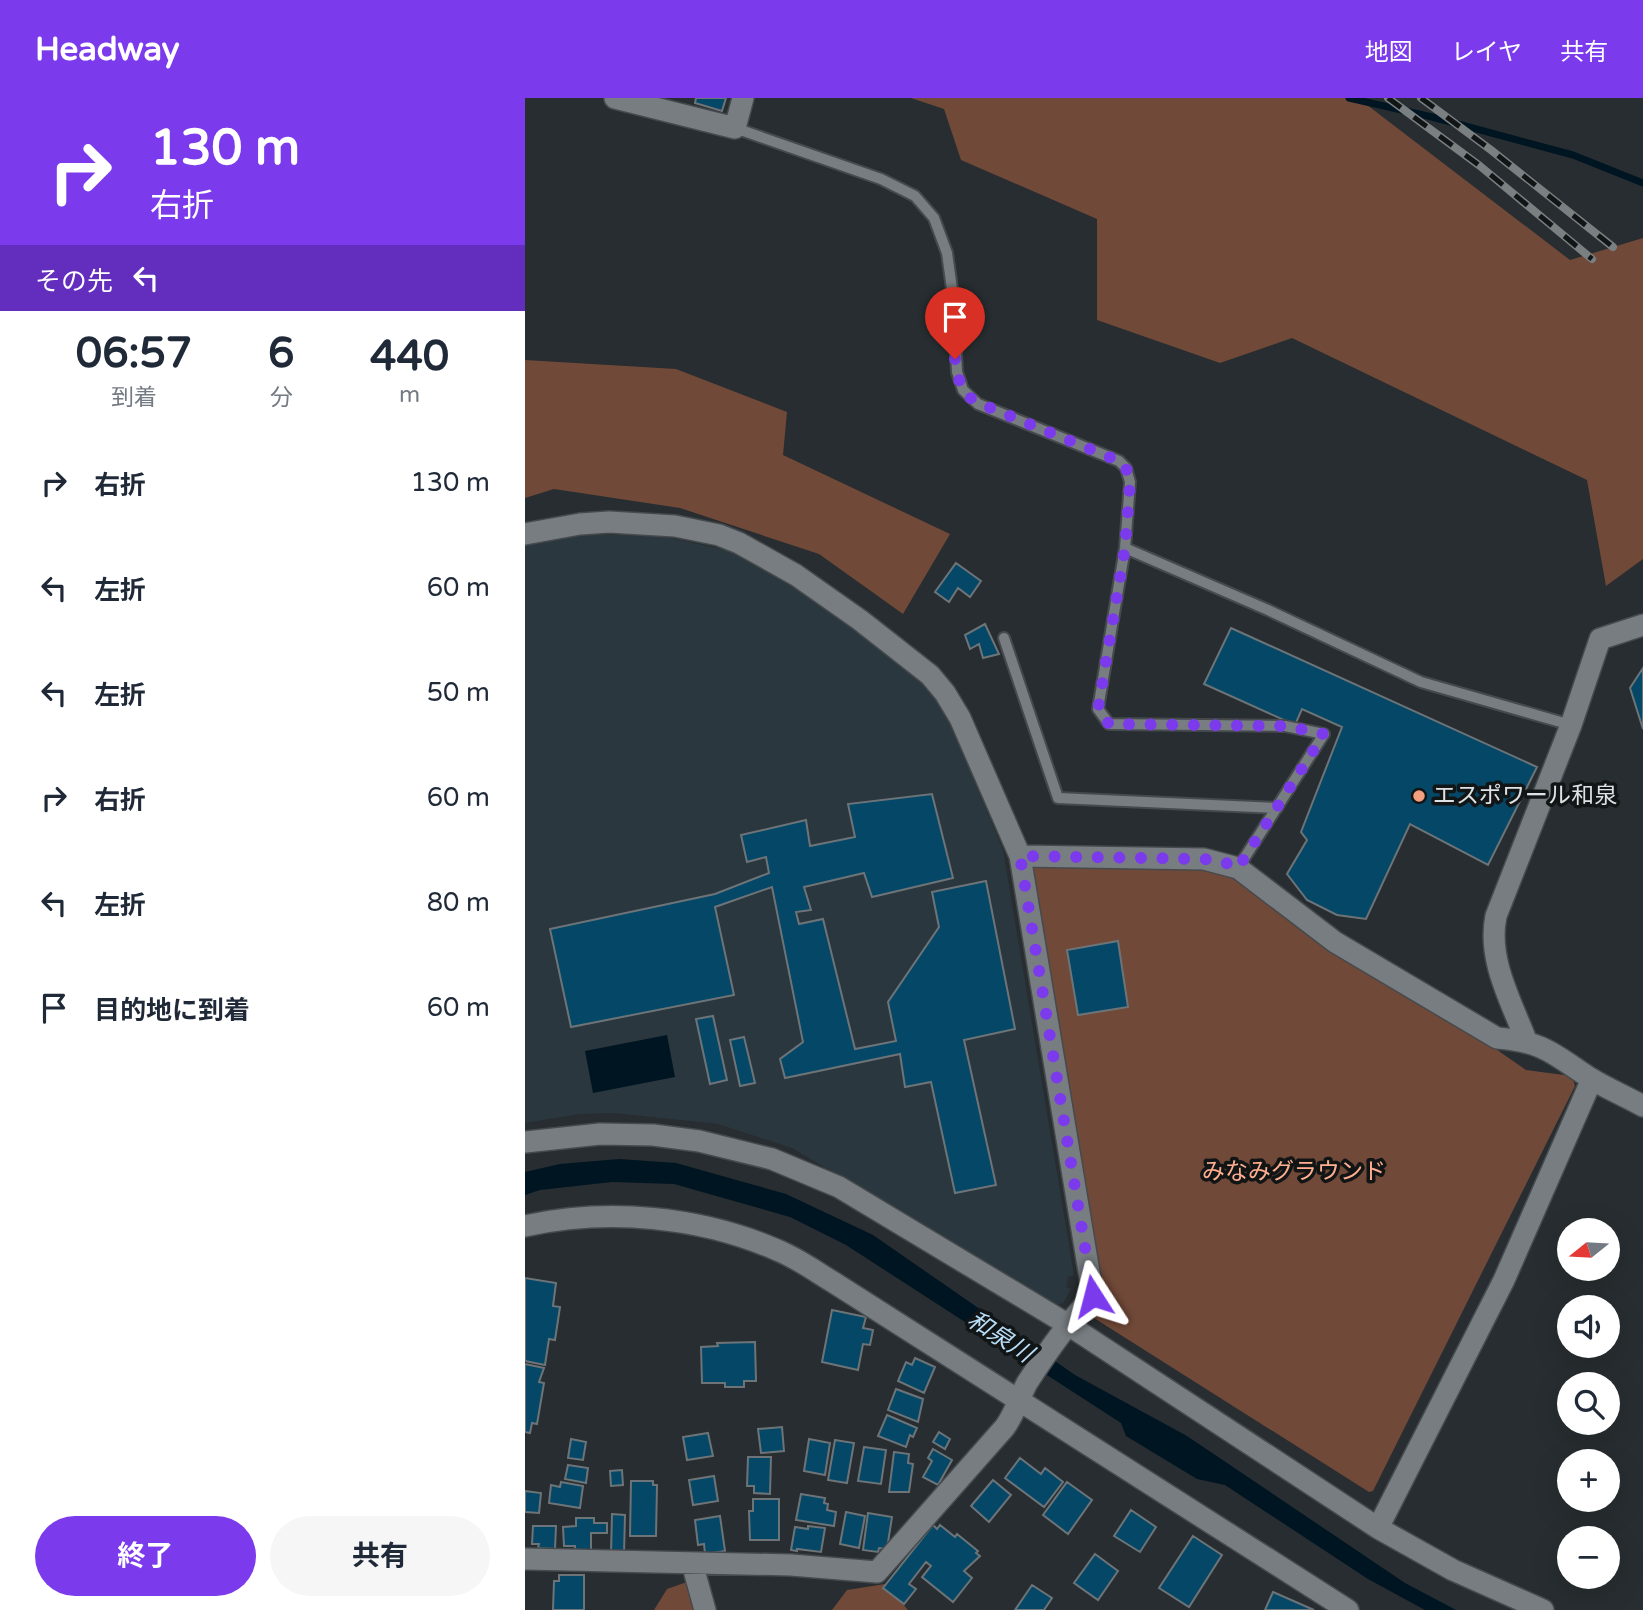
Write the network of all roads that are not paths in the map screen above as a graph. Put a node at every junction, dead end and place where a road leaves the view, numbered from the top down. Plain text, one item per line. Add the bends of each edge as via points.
1 (615, 98) edge
2 (743, 98) edge
3 (735, 128) junction
4 (525, 534) edge
5 (1125, 548) junction
6 (1643, 625) edge
7 (1004, 638) dead end
8 (1571, 725) junction
9 (1277, 808) junction
10 (1020, 856) junction
11 (1238, 868) junction
12 (1526, 1040) junction
13 (1592, 1079) junction
14 (1643, 1105) edge
15 (525, 1142) edge
16 (525, 1226) edge
17 (1062, 1331) junction
18 (1023, 1393) junction
19 (1378, 1528) junction
20 (525, 1559) edge
21 (692, 1563) junction
22 (705, 1610) edge
23 (1348, 1610) edge
24 (1543, 1610) edge

1 - 3 street
2 - 3 street
3 - 5 lane via 881,179 915,196 934,218 947,253 957,372 963,390 978,404 1119,461 1130,482
4 - 10 street via 580,524 675,526 739,542 796,575 920,667 945,693
5 - 8 lane via 1421,682
5 - 9 lane via 1098,709 1109,724 1285,726 1324,734
6 - 8 street via 1599,639
7 - 9 lane via 1058,798
8 - 12 street via 1494,927 1493,951
9 - 11 lane
10 - 11 street via 1204,859
10 - 17 street via 1093,1296
11 - 12 street via 1335,942 1497,1038
12 - 13 street via 1553,1051
13 - 14 street
13 - 19 street via 1504,1280
15 - 17 street via 600,1134 653,1135 772,1159 839,1187
16 - 18 street via 603,1216 655,1218 714,1228 778,1250
17 - 18 street
17 - 19 street
18 - 21 street via 1005,1427 877,1572
18 - 23 street
19 - 24 street via 1453,1570
20 - 21 street
21 - 22 street

